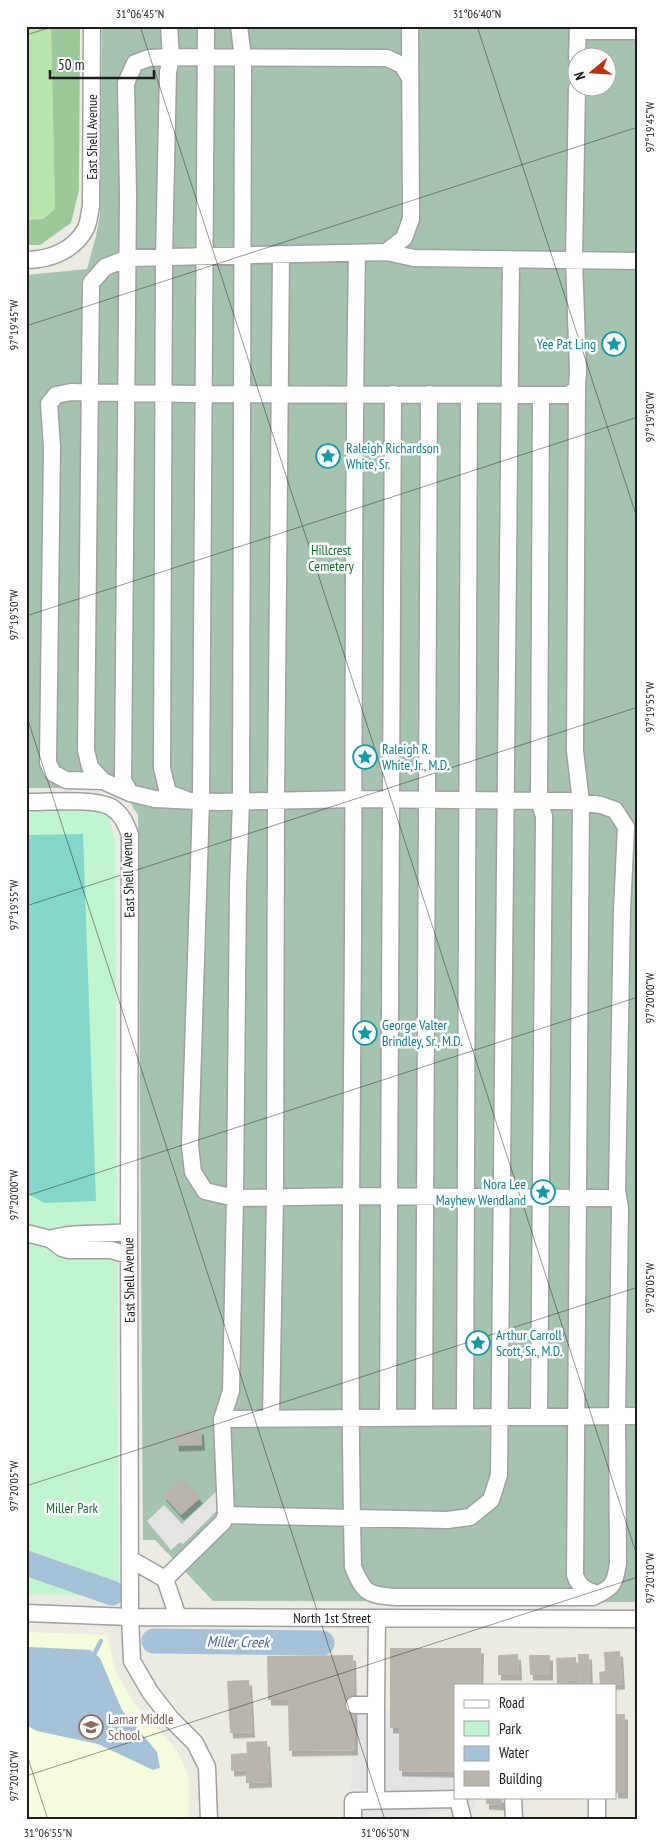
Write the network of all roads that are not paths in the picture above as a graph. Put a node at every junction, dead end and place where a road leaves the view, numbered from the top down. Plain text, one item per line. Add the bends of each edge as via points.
1 (92, 26) edge
2 (169, 26) edge
3 (206, 26) edge
4 (410, 26) edge
5 (241, 28) edge
6 (578, 29) edge
7 (638, 31) edge
8 (578, 48) edge
9 (170, 57) junction
10 (204, 57) junction
11 (243, 58) junction
12 (410, 78) junction
13 (577, 98) edge
14 (386, 252) junction
15 (357, 253) junction
16 (281, 254) junction
17 (243, 255) junction
18 (204, 256) junction
19 (164, 257) junction
20 (128, 258) junction
21 (26, 260) edge
22 (511, 260) junction
23 (574, 260) junction
24 (638, 261) edge
25 (577, 388) junction
26 (90, 393) junction
27 (126, 393) junction
28 (164, 393) junction
29 (203, 393) junction
30 (243, 393) junction
31 (280, 394) junction
32 (354, 394) junction
33 (393, 394) junction
34 (429, 394) junction
35 (469, 395) junction
36 (509, 395) junction
37 (541, 395) junction
38 (103, 781) junction
39 (130, 793) junction
40 (353, 799) junction
41 (391, 800) junction
42 (427, 800) junction
43 (467, 800) junction
44 (194, 801) junction
45 (241, 801) junction
46 (276, 801) junction
47 (506, 801) junction
48 (539, 801) junction
49 (26, 802) edge
50 (581, 802) junction
51 (351, 1196) junction
52 (389, 1196) junction
53 (425, 1196) junction
54 (275, 1197) junction
55 (465, 1197) junction
56 (502, 1197) junction
57 (540, 1197) junction
58 (235, 1198) junction
59 (578, 1198) junction
60 (618, 1198) junction
61 (129, 1232) junction
62 (26, 1233) edge
63 (50, 1239) junction
64 (129, 1255) junction
65 (617, 1416) junction
66 (638, 1416) edge
67 (350, 1417) junction
68 (388, 1417) junction
69 (424, 1417) junction
70 (464, 1417) junction
71 (500, 1417) junction
72 (539, 1417) junction
73 (577, 1417) junction
74 (272, 1418) junction
75 (222, 1419) junction
76 (226, 1515) junction
77 (352, 1519) junction
78 (130, 1559) junction
79 (165, 1579) junction
80 (599, 1594) junction
81 (26, 1613) edge
82 (130, 1617) junction
83 (178, 1617) junction
84 (377, 1618) junction
85 (638, 1620) edge
86 (354, 1705) dead end
87 (376, 1705) junction
88 (513, 1798) edge
89 (597, 1798) edge
90 (376, 1800) junction
91 (209, 1820) edge
92 (353, 1820) edge
93 (463, 1820) edge
94 (514, 1820) edge
95 (597, 1820) edge

1 - 21 street, East Shell Avenue via 91,205 87,226 62,252 41,260
2 - 9 street
3 - 10 street
4 - 12 street
5 - 11 street
6 - 7 street
6 - 8 street
9 - 10 street
9 - 19 street
9 - 20 street via 149,58 135,63 126,83
10 - 11 street
10 - 18 street
11 - 12 street via 387,58 402,65
11 - 17 street
12 - 14 street via 411,219 404,238
13 - 23 street
14 - 15 street
14 - 22 street via 414,258
15 - 16 street
15 - 32 street
16 - 17 street
16 - 31 street
17 - 18 street
17 - 30 street
18 - 19 street
18 - 29 street
19 - 20 street
19 - 28 street
20 - 26 street via 106,267 91,282
20 - 27 street
22 - 23 street
22 - 36 street
23 - 24 street
23 - 25 street
25 - 37 street via 570,395
25 - 50 street via 575,751
26 - 27 street
26 - 38 street via 86,750 90,767
26 - 38 street via 56,395 49,404 52,447 48,763 53,773 66,780
27 - 28 street
27 - 39 street via 123,780
28 - 29 street
28 - 44 street via 162,768 168,793
29 - 30 street
29 - 44 street
30 - 31 street
30 - 45 street
31 - 32 street
31 - 46 street
32 - 33 street
32 - 40 street
33 - 34 street
33 - 41 street
34 - 35 street
34 - 42 street
35 - 36 street
35 - 43 street
36 - 37 street
36 - 47 street
37 - 48 street
38 - 39 street
39 - 44 street via 155,799
40 - 41 street
40 - 46 street
40 - 51 street
41 - 42 street
41 - 52 street
42 - 43 street
42 - 53 street
43 - 47 street
43 - 55 street
44 - 45 street
44 - 58 street via 190,1146 193,1172 205,1191
45 - 46 street
45 - 58 street
46 - 54 street
47 - 48 street
47 - 56 street
48 - 50 street
48 - 57 street via 544,816
49 - 61 street, East Shell Avenue via 95,802 111,807 125,820 130,835
50 - 59 street
50 - 60 street via 615,810 626,827
51 - 52 street
51 - 54 street
51 - 67 street
52 - 53 street
52 - 68 street
53 - 55 street
53 - 69 street
54 - 58 street
54 - 74 street
55 - 56 street
55 - 70 street
56 - 57 street
56 - 71 street
57 - 59 street
57 - 72 street
58 - 75 street via 231,1391
59 - 60 street
59 - 73 street
60 - 65 street
61 - 63 street via 63,1235
61 - 64 street, East Shell Avenue
62 - 63 street
63 - 64 street via 68,1250 111,1250
64 - 78 street, East Shell Avenue
65 - 66 street
65 - 73 street
65 - 80 street via 618,1563 616,1579 608,1590
67 - 68 street
67 - 74 street
67 - 77 street
68 - 69 street
69 - 70 street
70 - 71 street
71 - 72 street
71 - 77 street via 499,1475 491,1500 470,1517 447,1520
72 - 73 street
73 - 80 street via 575,1575 578,1584
74 - 75 street
75 - 76 street
76 - 77 street
76 - 79 street via 223,1522
77 - 80 street via 353,1566 361,1585 374,1595 592,1598
78 - 79 street
78 - 82 street, East Shell Avenue
79 - 83 street
81 - 82 street, North 1st Street
82 - 83 street, North 1st Street
82 - 91 street, East Shell Avenue via 132,1661 171,1720 195,1744 207,1767
83 - 84 street, North 1st Street
84 - 85 street, North 1st Street
84 - 87 street
86 - 87 street
87 - 90 street
88 - 94 street
89 - 95 street
90 - 92 street via 353,1801
90 - 93 street via 458,1799

